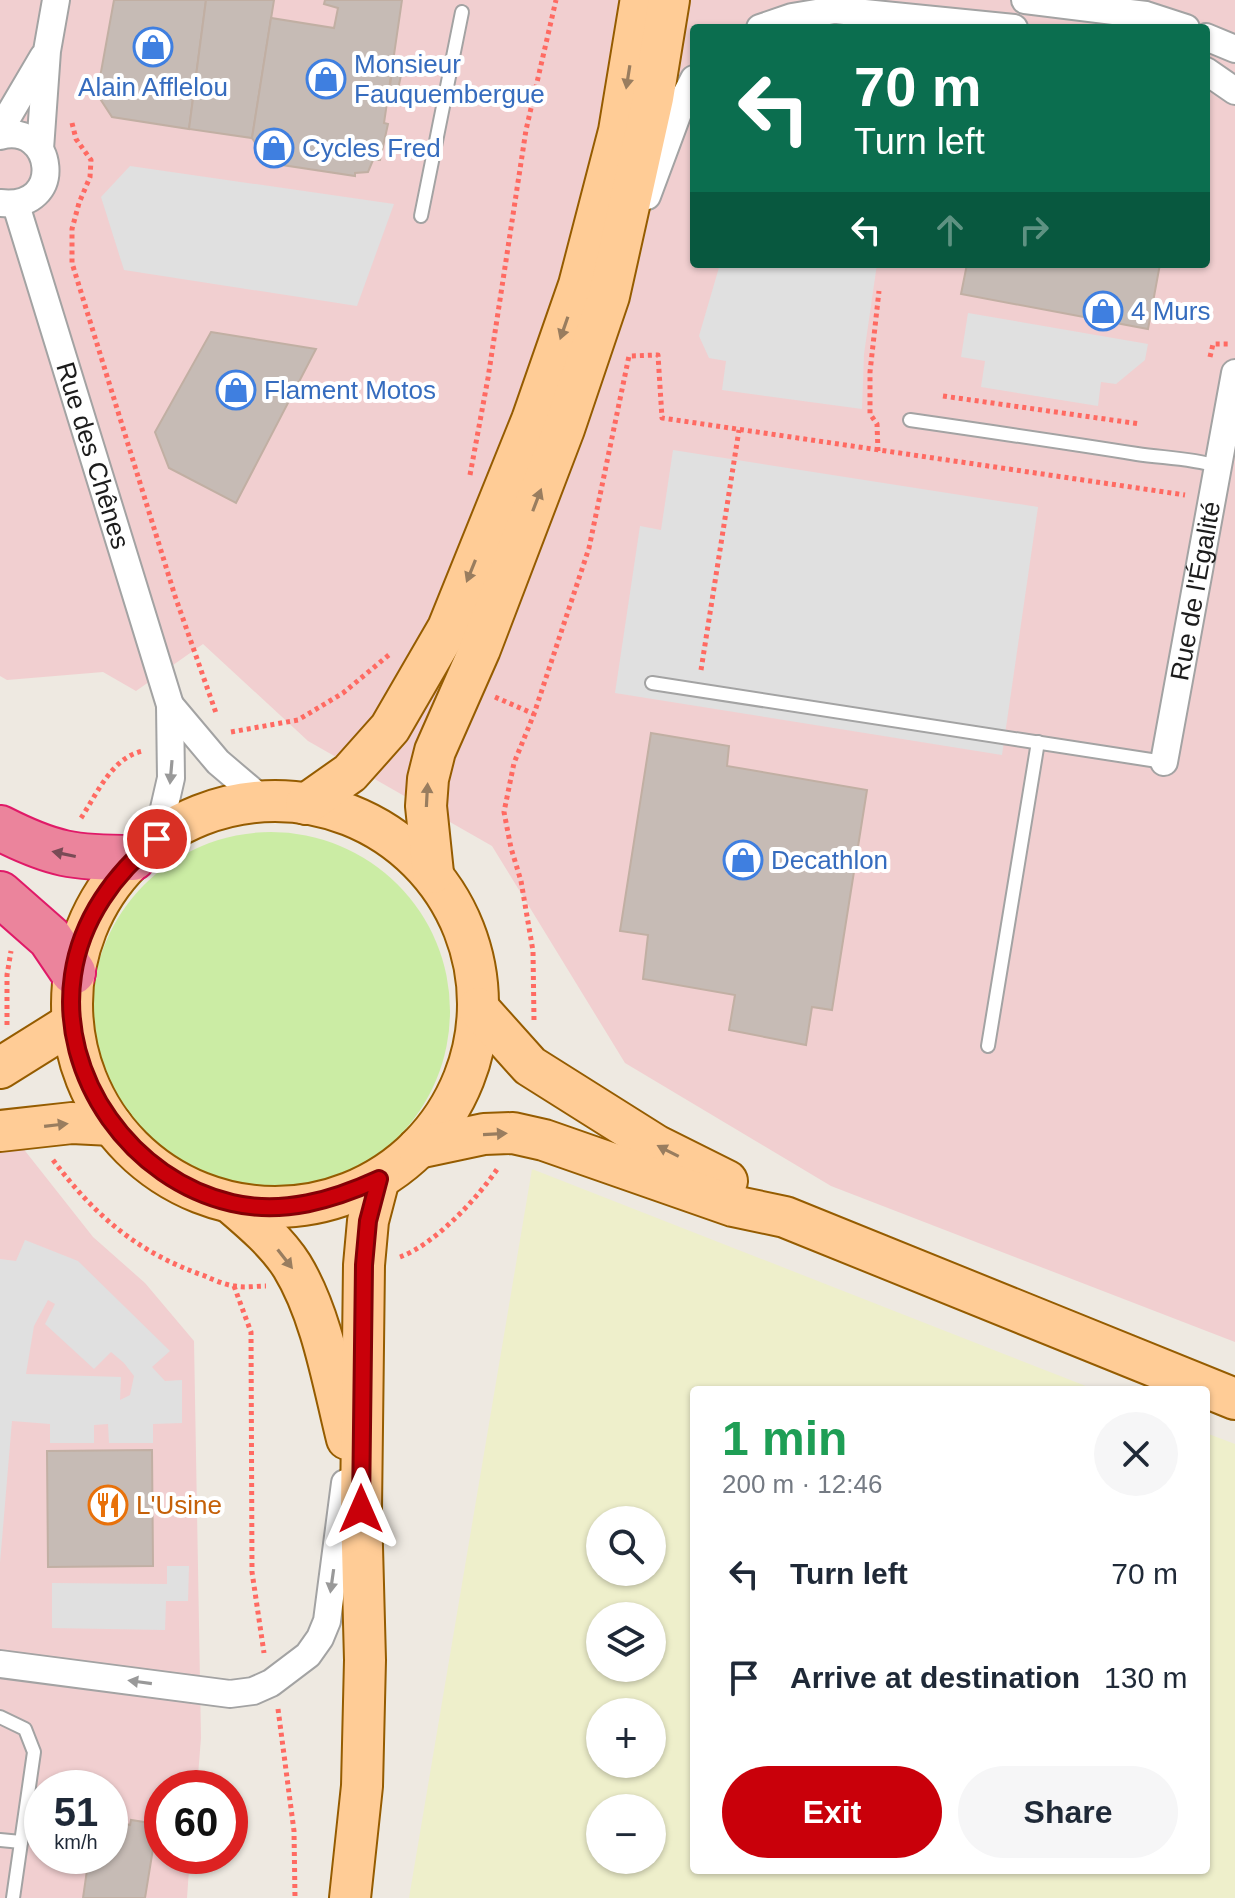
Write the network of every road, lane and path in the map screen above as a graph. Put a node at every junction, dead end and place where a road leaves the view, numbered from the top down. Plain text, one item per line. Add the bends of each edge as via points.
1 (56, 0) edge
2 (556, 0) edge
3 (641, 0) edge
4 (669, 0) edge
5 (1025, 0) edge
6 (462, 12) dead end
7 (772, 24) edge
8 (974, 24) edge
9 (1174, 24) edge
10 (1210, 39) edge
11 (1235, 49) edge
12 (47, 51) junction
13 (1210, 74) edge
14 (690, 87) edge
15 (1235, 91) edge
16 (43, 100) junction
17 (0, 130) edge
18 (0, 136) edge
19 (40, 149) junction
20 (8, 204) edge
21 (421, 216) dead end
22 (879, 291) dead end
23 (609, 296) junction
24 (1213, 344) dead end
25 (1235, 344) edge
26 (1235, 373) edge
27 (943, 396) dead end
28 (910, 420) dead end
29 (1140, 424) dead end
30 (739, 430) junction
31 (878, 451) junction
32 (1217, 466) junction
33 (469, 477) dead end
34 (1185, 495) dead end
35 (393, 650) dead end
36 (652, 683) dead end
37 (698, 690) junction
38 (198, 739) junction
39 (1038, 742) junction
40 (1164, 762) joint
41 (264, 801) junction
42 (306, 804) junction
43 (0, 828) edge
44 (145, 848) junction
45 (57, 853) junction
46 (433, 873) junction
47 (9, 902) edge
48 (73, 972) junction
49 (478, 1008) junction
50 (72, 1023) junction
51 (988, 1046) dead end
52 (4, 1066) edge
53 (530, 1066) junction
54 (112, 1125) junction
55 (15, 1129) edge
56 (513, 1133) junction
57 (418, 1148) junction
58 (379, 1179) junction
59 (231, 1203) junction
60 (785, 1217) junction
61 (364, 1265) junction
62 (297, 1276) junction
63 (234, 1286) junction
64 (1203, 1386) edge
65 (1210, 1389) edge
66 (1235, 1399) edge
67 (349, 1448) junction
68 (361, 1509) junction
69 (0, 1664) edge
70 (271, 1683) junction
71 (0, 1717) edge
72 (0, 1840) edge
73 (21, 1842) junction
74 (13, 1898) edge
75 (295, 1898) edge
76 (350, 1898) edge

1 - 12 street
2 - 33 path via 526,130
3 -> 42 main road via 619,131 579,285 532,420 448,628 390,728 350,773
4 - 23 main road
5 - 9 street via 1146,15
6 - 21 lane
7 - 8 street via 835,10
10 - 11 street
12 - 16 street
12 - 17 street
13 - 15 street
14 - 23 street
16 - 19 street
16 - 38 path via 68,108 76,139 91,160 72,229 72,263 175,596
18 - 19 street via 19,135
19 - 20 street via 46,175 42,186 36,195
20 - 38 street, Rue des Chênes via 170,705
22 - 31 path via 870,372 870,414 877,424
46 -> 23 main road via 426,806 435,751 486,634
24 - 25 path
26 - 32 street, Rue de l'Égalité
27 - 29 path
28 - 32 lane via 1192,458
30 - 31 path
30 - 37 path
30 - 53 path via 662,418 658,355 629,356 589,548 514,763 504,812 533,951
31 - 34 path
32 - 40 street, Rue de l'Égalité
35 - 38 path via 343,693 298,720
36 - 37 lane
37 - 39 lane
38 - 41 street, Rue des Chênes
38 -> 44 street via 171,778
38 - 45 path via 135,752 117,764
39 - 40 lane
39 - 51 lane
41 - 42 main road
41 - 44 main road via 216,809
42 - 46 main road via 349,814 374,827
43 - 45 highway
44 -> 45 highway via 85,858
44 - 48 main road via 117,876 91,917
46 - 49 main road via 465,935
47 - 48 highway via 50,938
47 - 52 path
48 - 50 main road
49 - 53 main road
49 - 57 main road via 464,1076 445,1114
50 - 52 main road
50 - 54 main road via 89,1083
60 -> 53 main road via 743,1189 657,1146
55 -> 54 main road
54 - 59 main road via 165,1175
55 - 63 path via 109,1224 183,1268
57 -> 56 main road
56 - 60 main road via 733,1206
56 - 61 path via 497,1170 469,1207 406,1255
57 - 58 main road
58 - 59 main road via 318,1202
58 - 61 main road
59 -> 62 main road
60 - 64 main road
61 - 68 main road
62 - 63 path via 269,1286
62 - 67 main road via 308,1296
63 - 70 path via 251,1332 252,1572
65 - 66 main road
67 - 68 main road
67 -> 70 street via 327,1621 308,1655
68 - 76 main road via 362,1786
70 -> 69 street via 230,1694
70 - 75 path via 282,1727 292,1816
71 - 73 lane via 25,1729 34,1752
72 - 73 lane
73 - 74 lane

